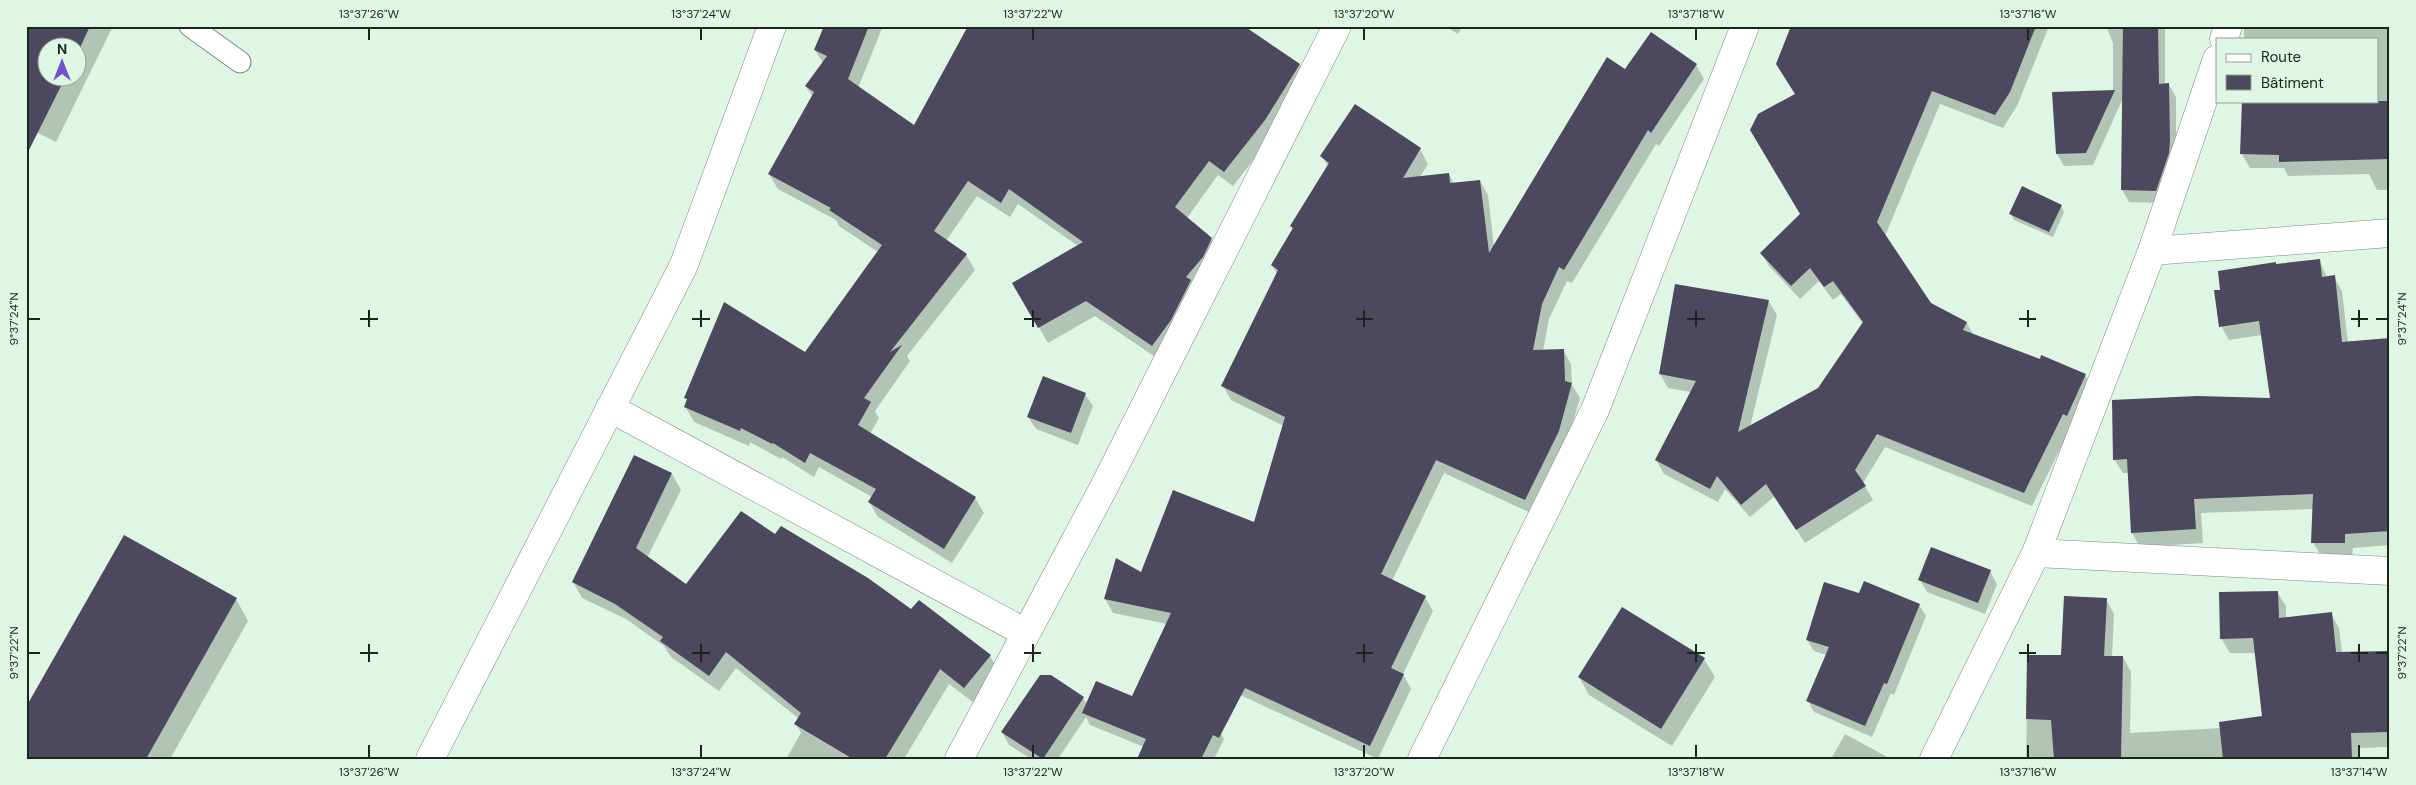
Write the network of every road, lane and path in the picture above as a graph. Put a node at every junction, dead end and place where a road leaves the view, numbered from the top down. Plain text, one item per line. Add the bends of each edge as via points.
1 (190, 26) edge
2 (772, 26) edge
3 (1337, 26) edge
4 (1745, 26) edge
5 (2228, 26) edge
6 (2224, 38) edge
7 (2216, 61) edge
8 (240, 62) dead end
9 (2390, 233) edge
10 (2152, 251) junction
11 (610, 408) junction
12 (2036, 553) junction
13 (2390, 571) edge
14 (1026, 633) junction
15 (430, 759) edge
16 (959, 759) edge
17 (1422, 759) edge
18 (1934, 759) edge

1 - 8 lane
2 - 11 street via 683,267
3 - 14 street via 1103,489
4 - 17 street via 1596,410
5 - 6 street
7 - 10 street
9 - 10 street
10 - 12 street
11 - 14 street
11 - 15 street
12 - 13 street
12 - 18 street
14 - 16 street

